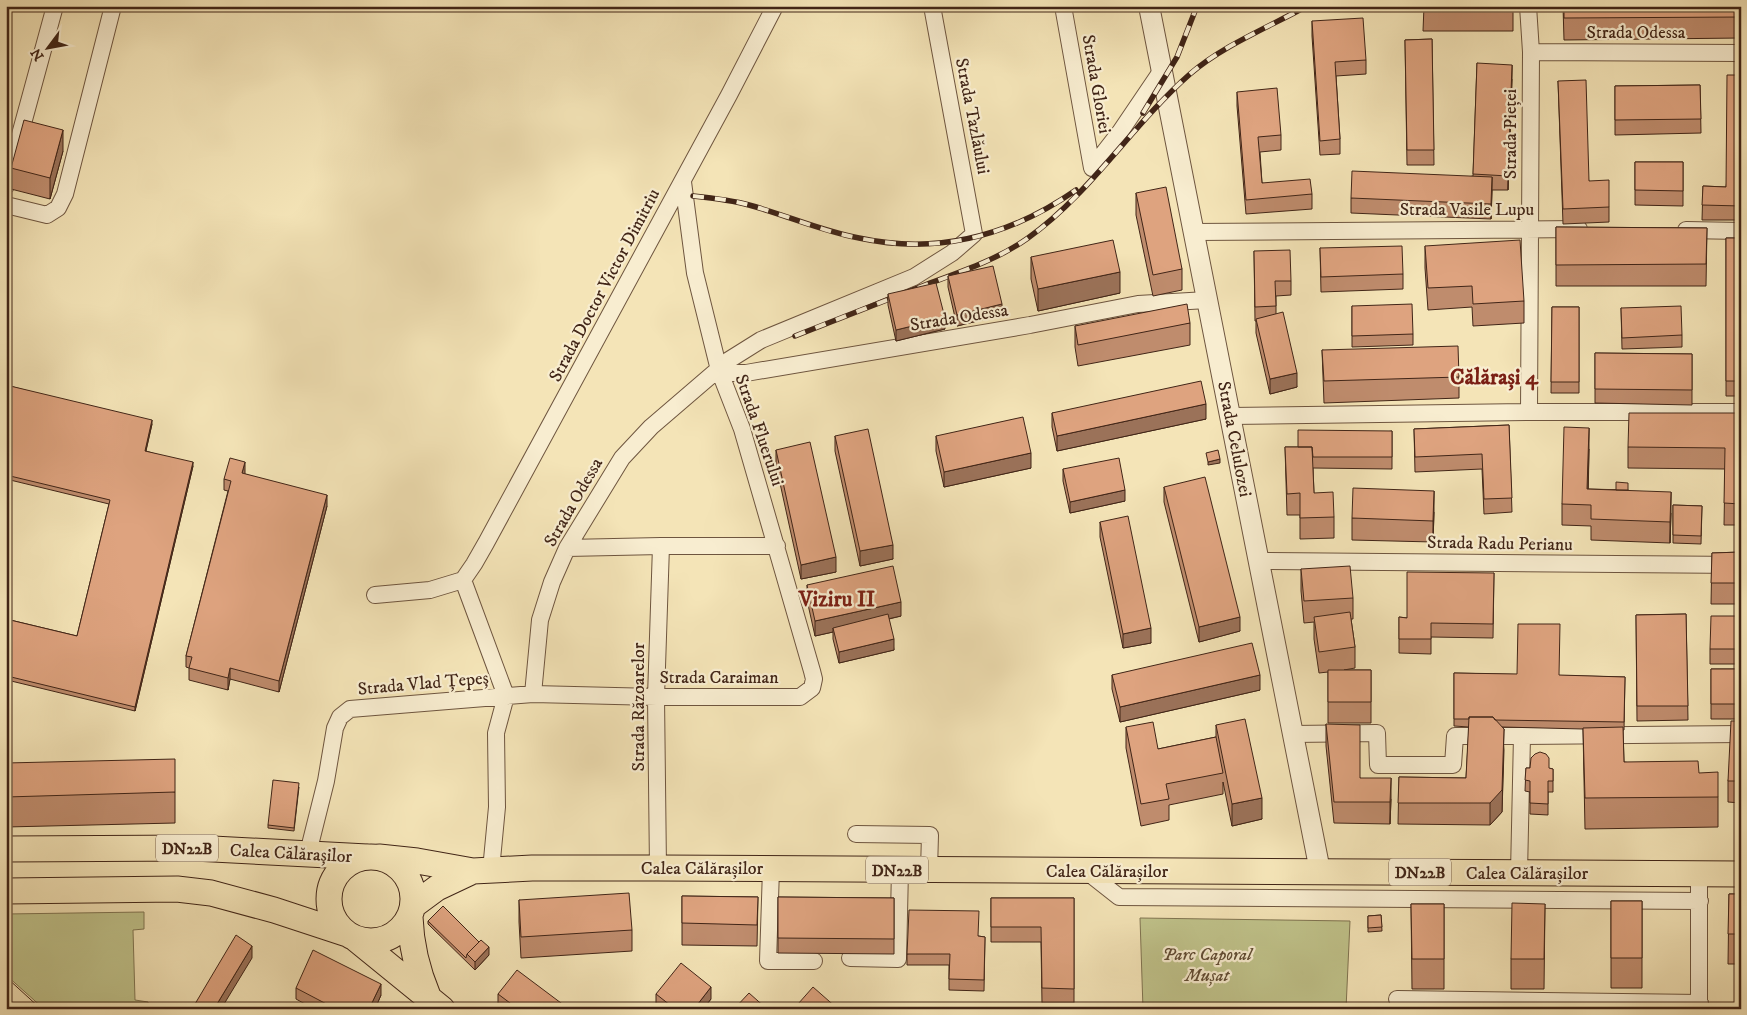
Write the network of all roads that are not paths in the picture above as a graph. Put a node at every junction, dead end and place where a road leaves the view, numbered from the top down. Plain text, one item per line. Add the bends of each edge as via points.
1 (56, 6) edge
2 (113, 6) edge
3 (774, 6) edge
4 (932, 6) edge
5 (1063, 6) edge
6 (1149, 6) edge
7 (1528, 6) edge
8 (1530, 52) junction
9 (1741, 53) edge
10 (1162, 70) junction
11 (683, 182) junction
12 (6, 186) edge
13 (6, 206) edge
14 (1530, 229) junction
15 (1599, 230) edge
16 (1667, 230) edge
17 (1741, 231) edge
18 (1194, 232) junction
19 (974, 234) joint
20 (1207, 300) junction
21 (719, 370) junction
22 (1529, 412) junction
23 (1741, 412) edge
24 (1230, 416) junction
25 (661, 546) junction
26 (777, 546) junction
27 (568, 548) junction
28 (1259, 561) junction
29 (1741, 565) edge
30 (463, 580) junction
31 (375, 595) dead end
32 (812, 688) joint
33 (533, 694) junction
34 (506, 696) junction
35 (656, 697) junction
36 (1293, 734) junction
37 (1741, 734) edge
38 (1522, 736) junction
39 (856, 834) dead end
40 (6, 849) edge
41 (308, 853) junction
42 (373, 857) junction
43 (658, 868) junction
44 (771, 869) junction
45 (482, 870) junction
46 (900, 870) junction
47 (929, 870) junction
48 (1086, 871) junction
49 (1320, 871) junction
50 (1519, 873) junction
51 (1699, 874) junction
52 (1741, 874) edge
53 (6, 891) edge
54 (1700, 901) junction
55 (412, 911) junction
56 (352, 937) junction
57 (850, 958) dead end
58 (814, 961) dead end
59 (1397, 999) dead end
60 (436, 1003) edge
61 (1700, 1006) edge

1 - 12 street
2 - 13 street via 65,194 58,208 47,215
3 - 11 street, Strada Doctor Victor Dimitriu
4 - 19 street, Strada Tazlăului
5 - 10 street, Strada Gloriei via 1092,168
6 - 10 street, Strada Celulozei
7 - 8 street, Strada Pieței
8 - 9 street, Strada Odessa
8 - 14 street, Strada Pieței
10 - 18 street, Strada Celulozei
11 - 21 street, Strada Fluerului via 695,273
11 - 30 street, Strada Doctor Victor Dimitriu
14 - 15 street, Strada Vasile Lupu
14 - 18 street, Strada Vasile Lupu
14 - 22 street, Strada Pieței
16 - 17 street
18 - 20 street, Strada Celulozei
19 - 21 street, Strada Odessa via 952,253 914,277 760,340
20 - 21 street, Strada Odessa via 1138,304 746,373
20 - 24 street, Strada Celulozei
21 - 26 street, Strada Fluerului via 742,429
21 - 27 street, Strada Odessa via 651,427 622,458
22 - 23 street
22 - 24 street
24 - 28 street, Strada Celulozei
25 - 26 street
25 - 27 street
25 - 35 street, Strada Răzoarelor
26 - 32 street, Strada Fluerului via 814,679
27 - 33 street, Strada Odessa via 552,582 540,620
28 - 29 street, Strada Radu Perianu
28 - 36 street, Strada Celulozei
30 - 31 street via 430,590
30 - 34 street
32 - 35 street, Strada Caraiman via 800,697
33 - 34 street, Strada Vlad Țepeș
33 - 35 street, Strada Caraiman
34 - 41 street, Strada Vlad Țepeș via 350,709 340,717 335,728
34 - 45 street via 496,733 497,808
35 - 43 street, Strada Răzoarelor
36 - 38 street via 1376,733 1378,765 1453,765 1455,736
36 - 49 street, Strada Celulozei
37 - 38 street
38 - 50 street
39 - 47 street via 930,835
40 - 41 main road, Calea Călărașilor / DN22B via 194,848
41 - 42 main road, Calea Călărașilor / DN22B
42 - 45 main road, Calea Călărașilor / DN22B
42 - 55 main road, DN22B via 391,861 402,869 413,892
42 - 56 main road, DN22B via 355,860 344,867 330,890 332,916 339,927
43 - 44 main road, Calea Călărașilor / DN22B
43 - 45 main road, Calea Călărașilor / DN22B
44 - 46 main road, Calea Călărașilor / DN22B
44 - 58 street via 768,960
45 - 55 main road, Calea Călărașilor / DN22B via 437,888
46 - 47 main road, Calea Călărașilor / DN22B
46 - 57 street via 898,959
47 - 48 main road, Calea Călărașilor / DN22B
48 - 49 main road, Calea Călărașilor / DN22B
48 - 54 street via 1119,897
49 - 50 main road, Calea Călărașilor / DN22B
50 - 51 main road, Calea Călărașilor / DN22B
51 - 52 main road, Calea Călărașilor / DN22B
51 - 54 street
53 - 56 main road, DN22B via 177,889 211,893 274,910
54 - 61 street
55 - 56 main road, DN22B via 402,928 392,936 366,942
55 - 60 main road via 413,950 418,968
56 - 60 main road
59 - 61 street

